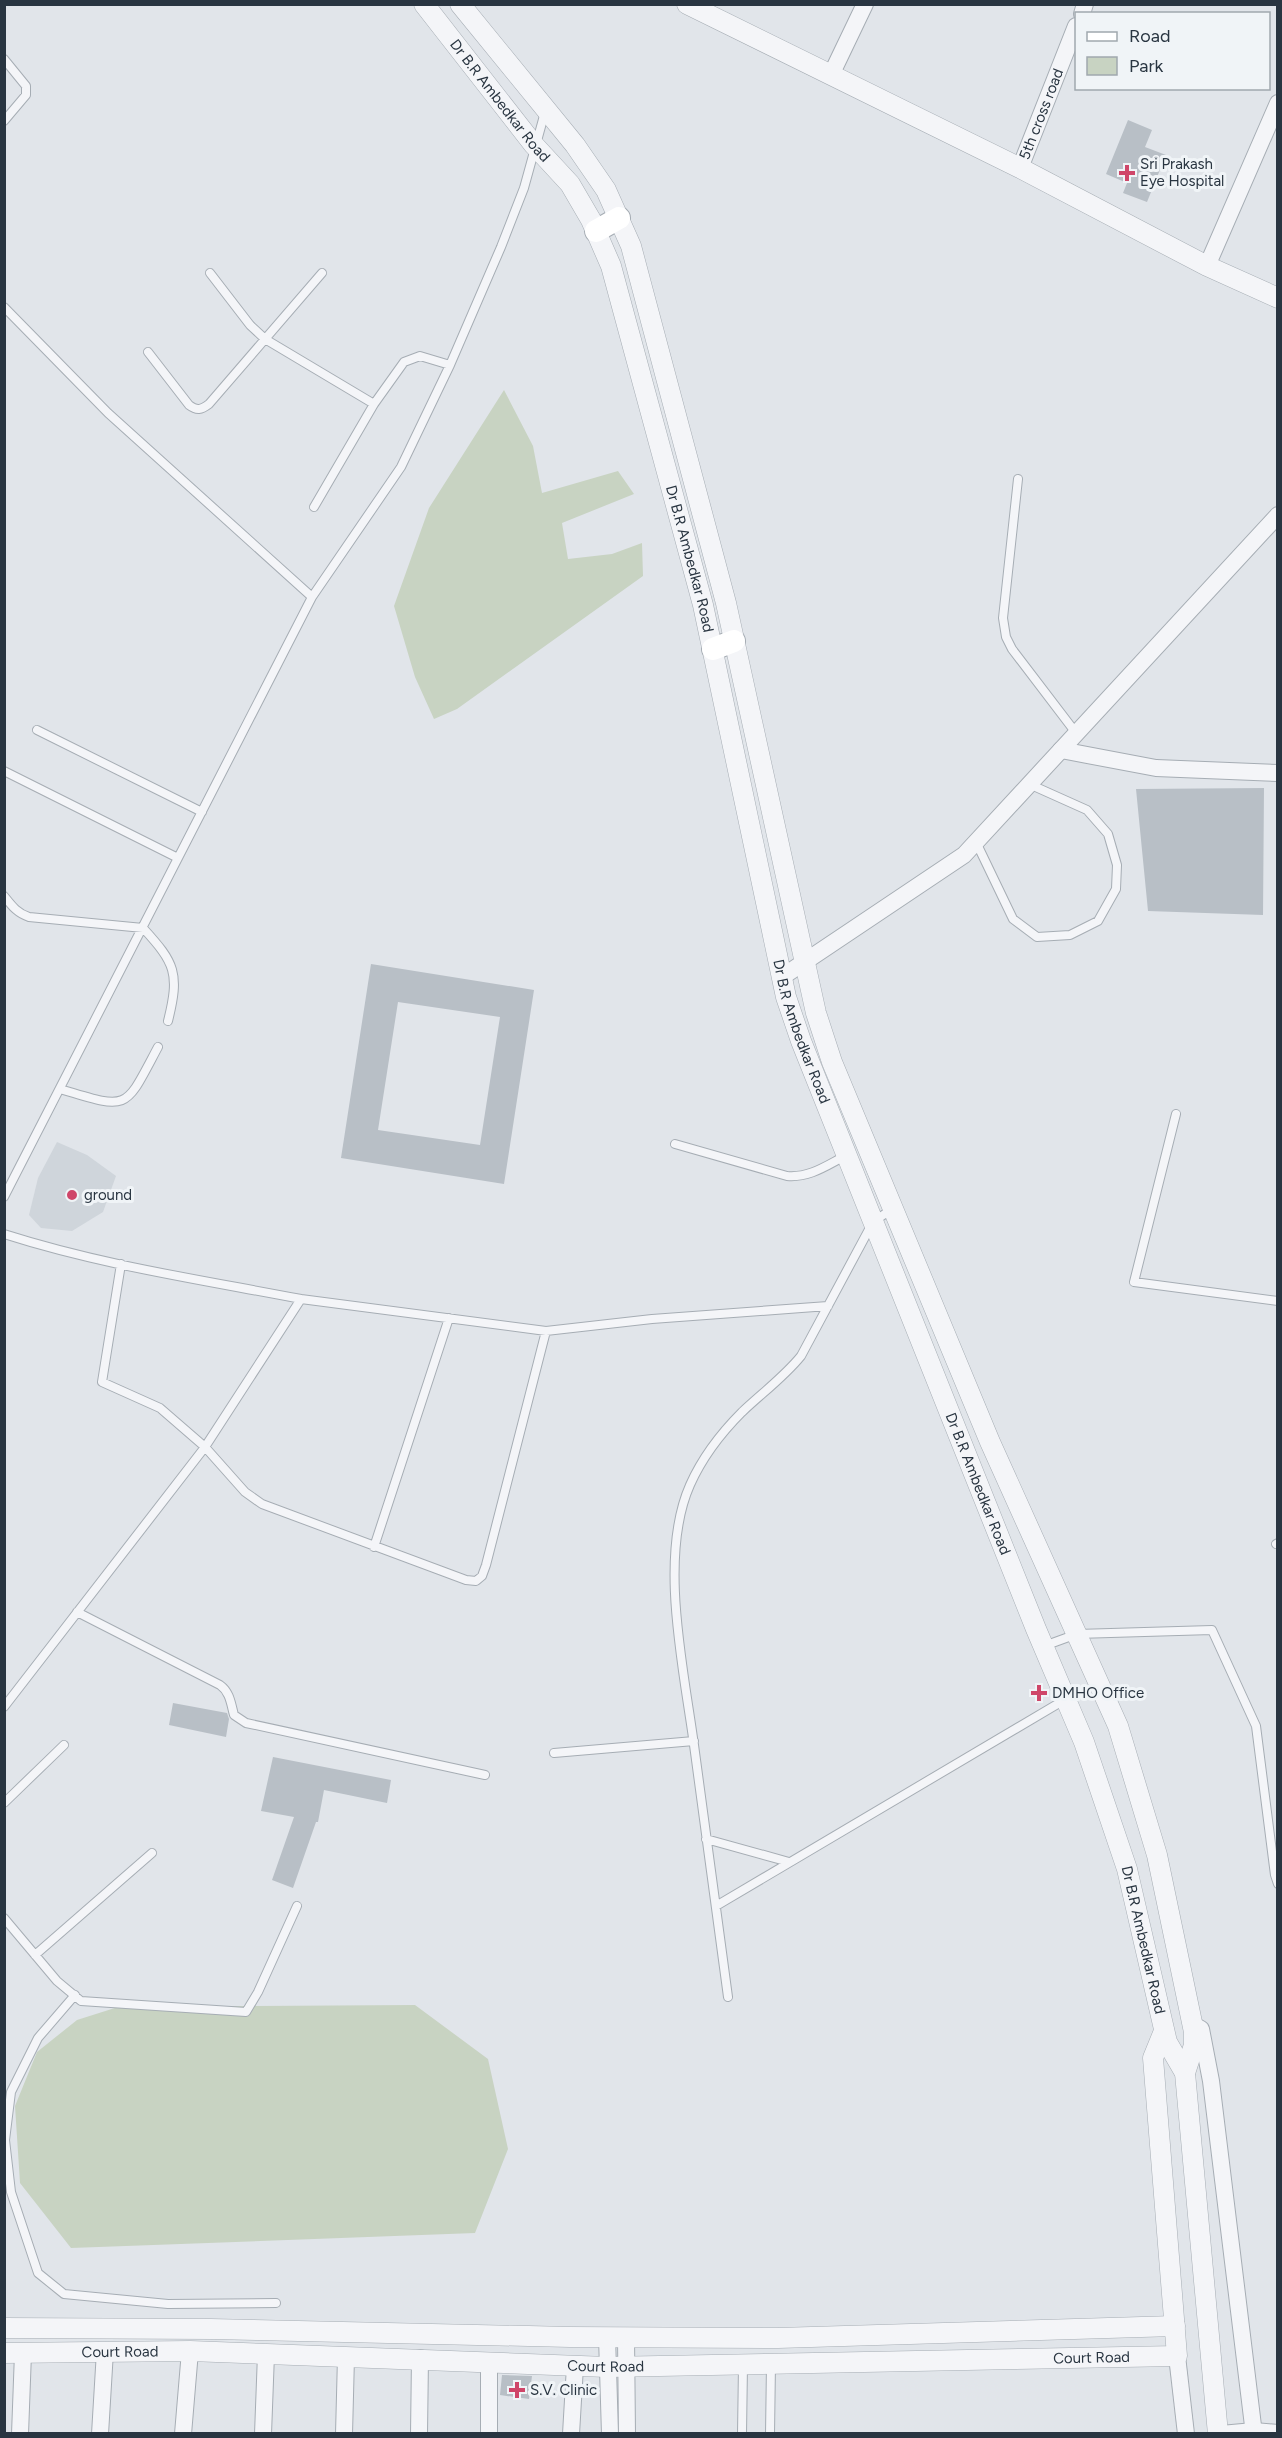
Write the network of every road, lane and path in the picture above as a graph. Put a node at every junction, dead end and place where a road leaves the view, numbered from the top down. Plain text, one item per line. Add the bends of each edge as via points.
1 (424, 4) edge
2 (460, 4) edge
3 (687, 4) edge
4 (865, 4) edge
5 (1075, 31) edge
6 (4, 58) edge
7 (831, 75) junction
8 (1278, 103) edge
9 (546, 110) junction
10 (4, 121) edge
11 (534, 146) junction
12 (1020, 168) junction
13 (620, 218) junction
14 (596, 231) junction
15 (1207, 266) junction
16 (210, 273) dead end
17 (322, 273) dead end
18 (1278, 298) edge
19 (4, 307) edge
20 (265, 339) junction
21 (148, 352) dead end
22 (450, 365) junction
23 (374, 404) junction
24 (1018, 478) dead end
25 (314, 507) dead end
26 (1278, 515) edge
27 (312, 597) junction
28 (734, 641) junction
29 (713, 649) junction
30 (37, 730) dead end
31 (1076, 733) junction
32 (1061, 750) junction
33 (4, 771) edge
34 (1278, 773) edge
35 (1029, 784) junction
36 (202, 812) junction
37 (976, 842) junction
38 (178, 858) junction
39 (4, 896) edge
40 (143, 928) junction
41 (805, 963) junction
42 (782, 977) junction
43 (168, 1021) dead end
44 (158, 1047) dead end
45 (60, 1089) junction
46 (1176, 1114) dead end
47 (675, 1144) dead end
48 (847, 1155) junction
49 (4, 1197) edge
50 (892, 1209) junction
51 (873, 1222) junction
52 (4, 1234) edge
53 (121, 1264) junction
54 (301, 1299) junction
55 (1278, 1301) edge
56 (828, 1306) junction
57 (449, 1318) junction
58 (546, 1331) junction
59 (205, 1446) junction
60 (374, 1546) junction
61 (77, 1612) junction
62 (1077, 1634) junction
63 (1043, 1646) junction
64 (1066, 1698) junction
65 (4, 1707) edge
66 (694, 1741) junction
67 (64, 1745) dead end
68 (554, 1753) dead end
69 (485, 1775) dead end
70 (4, 1803) edge
71 (706, 1839) junction
72 (152, 1853) dead end
73 (789, 1862) junction
74 (1278, 1884) edge
75 (297, 1906) dead end
76 (716, 1906) junction
77 (4, 1918) edge
78 (35, 1955) junction
79 (75, 1995) junction
80 (728, 1997) dead end
81 (1192, 2024) junction
82 (1164, 2031) junction
83 (1186, 2081) junction
84 (276, 2302) dead end
85 (1175, 2326) junction
86 (4, 2328) edge
87 (617, 2337) junction
88 (105, 2351) junction
89 (190, 2351) junction
90 (14, 2353) edge
91 (266, 2354) junction
92 (1177, 2356) junction
93 (346, 2357) junction
94 (420, 2358) junction
95 (489, 2362) junction
96 (743, 2364) junction
97 (771, 2364) junction
98 (575, 2366) junction
99 (616, 2367) junction
100 (1254, 2432) edge
101 (20, 2433) edge
102 (100, 2433) edge
103 (183, 2433) edge
104 (263, 2433) edge
105 (344, 2433) edge
106 (418, 2433) edge
107 (489, 2433) edge
108 (571, 2433) edge
109 (610, 2433) edge
110 (627, 2433) edge
111 (742, 2433) edge
112 (770, 2433) edge
113 (1186, 2433) edge
114 (1220, 2433) edge
115 (1278, 2433) edge

1 - 11 street, Dr B.R Ambedkar Road
2 - 9 street, Dr B.R Ambedkar Road
3 - 7 street
4 - 7 street
5 - 12 street, 5th cross road
6 - 10 lane via 26,87 26,95
7 - 12 street
8 - 15 street
9 - 11 lane
9 - 13 street, Dr B.R Ambedkar Road via 585,159
11 - 14 street, Dr B.R Ambedkar Road via 570,184
11 - 22 lane via 524,188
12 - 15 street
13 - 14 main road
13 - 28 street, Dr B.R Ambedkar Road via 631,246
14 - 29 street, Dr B.R Ambedkar Road via 611,266
15 - 18 street
16 - 20 lane
17 - 20 lane
19 - 27 lane via 108,413
20 - 21 lane via 202,409 189,405
20 - 23 lane
22 - 23 lane via 420,356 404,363
22 - 27 lane via 401,467
23 - 25 lane
24 - 31 lane via 1003,618 1006,637
26 - 31 street
27 - 36 lane
28 - 29 main road
28 - 41 street, Dr B.R Ambedkar Road
29 - 42 street, Dr B.R Ambedkar Road
30 - 36 lane
31 - 32 street
32 - 34 street via 1155,768
32 - 35 street
33 - 38 lane
35 - 37 street
35 - 37 lane via 1088,810 1108,834 1117,865 1116,889 1098,921 1070,935 1037,937 1013,919
36 - 38 lane
37 - 41 street via 964,855
38 - 40 lane
39 - 40 lane via 12,907 29,917
40 - 43 lane via 164,951 175,979
40 - 45 lane
41 - 42 street
41 - 50 street, Dr B.R Ambedkar Road via 832,1062
42 - 48 street, Dr B.R Ambedkar Road via 801,1041
44 - 45 lane via 133,1093 125,1100 106,1103
45 - 49 lane
46 - 55 lane via 1134,1282
47 - 48 lane via 799,1177
48 - 51 street, Dr B.R Ambedkar Road
50 - 51 lane
50 - 62 street, Dr B.R Ambedkar Road via 990,1442
51 - 56 lane
51 - 63 street, Dr B.R Ambedkar Road
52 - 53 lane
53 - 54 lane
53 - 59 lane via 102,1382 160,1408
54 - 57 lane
54 - 59 lane
56 - 58 lane
56 - 66 lane via 790,1370 725,1429 702,1461 680,1515 675,1569
57 - 58 lane
57 - 60 lane
58 - 60 lane via 482,1576 476,1581 466,1580
59 - 60 lane via 245,1492 262,1504
59 - 61 lane
61 - 65 lane
61 - 69 lane via 220,1685 229,1695 234,1715 246,1722
62 - 63 lane
62 - 74 lane via 1212,1630 1256,1726
62 - 81 street, Dr B.R Ambedkar Road via 1114,1715 1132,1767 1157,1855
63 - 64 street, Dr B.R Ambedkar Road
64 - 73 lane
64 - 82 street, Dr B.R Ambedkar Road via 1127,1869
66 - 68 lane
66 - 71 lane
67 - 70 lane
71 - 73 lane
71 - 76 lane
72 - 78 lane
73 - 76 lane
75 - 79 lane via 246,2012 81,2001
76 - 80 lane
77 - 78 lane
78 - 79 lane
79 - 84 lane via 38,2038 11,2092 5,2140 11,2192 38,2273 64,2294 168,2304
81 - 83 street, Dr B.R Ambedkar Road via 1194,2045
81 - 100 street via 1201,2029 1211,2081
82 - 83 street, Dr B.R Ambedkar Road
82 - 85 street via 1152,2058
83 - 114 street, Dr B.R Ambedkar Road
85 - 87 street, Court Road via 778,2338
85 - 92 street
86 - 87 street, Court Road
87 - 99 street
88 - 89 street, Court Road
88 - 90 street, Court Road
88 - 102 street
89 - 91 street, Court Road
89 - 103 street
90 - 101 street
91 - 93 street, Court Road
91 - 104 street
92 - 97 street, Court Road
92 - 113 street
93 - 94 street, Court Road
93 - 105 street
94 - 95 street, Court Road
94 - 106 street
95 - 98 street, Court Road
95 - 107 street
96 - 97 street, Court Road
96 - 99 street, Court Road
96 - 111 lane
97 - 112 lane
98 - 99 street, Court Road
98 - 108 street
99 - 109 street
99 - 110 street
100 - 114 street
100 - 115 street

